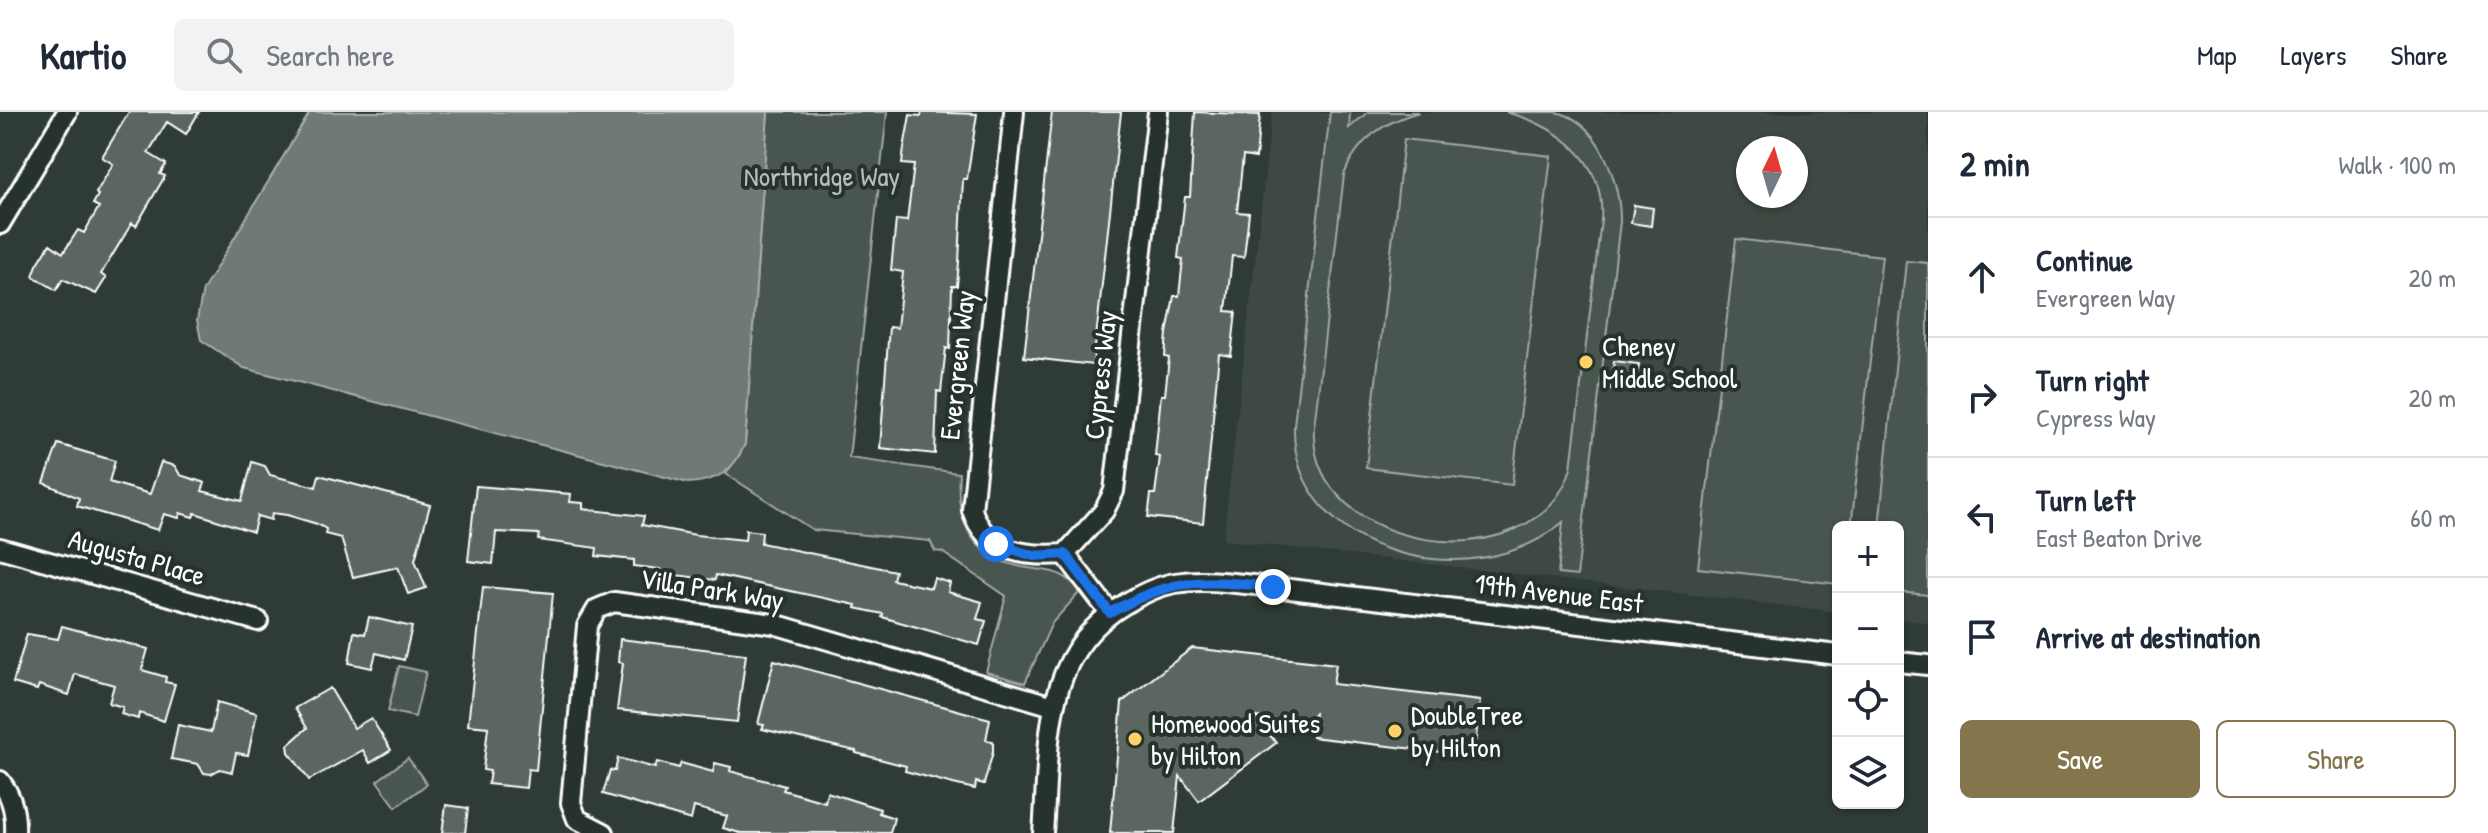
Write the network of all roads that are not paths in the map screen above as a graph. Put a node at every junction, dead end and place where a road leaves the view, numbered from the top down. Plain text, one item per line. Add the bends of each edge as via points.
1 (67, 112) edge
2 (1014, 112) edge
3 (1158, 112) edge
4 (0, 224) edge
5 (0, 548) edge
6 (1065, 554) junction
7 (1110, 613) junction
8 (258, 621) dead end
9 (1832, 654) edge
10 (1904, 663) edge
11 (1928, 665) edge
12 (1053, 706) junction
13 (0, 781) edge
14 (15, 833) edge
15 (604, 833) edge
16 (1043, 833) edge

1 - 4 street
2 - 6 street, Evergreen Way via 972,510 976,525 996,544 1034,556
3 - 6 street, Cypress Way via 1114,491 1104,511
5 - 8 street, Augusta Place
6 - 7 street
7 - 9 street, 19th Avenue East via 1144,592 1214,581
7 - 12 street, 19th Avenue East via 1080,639
10 - 11 street
12 - 15 street, Villa Park Way via 774,624 614,602 597,609 587,626 571,803 577,819
12 - 16 street, 19th Avenue East
13 - 14 street via 16,818

